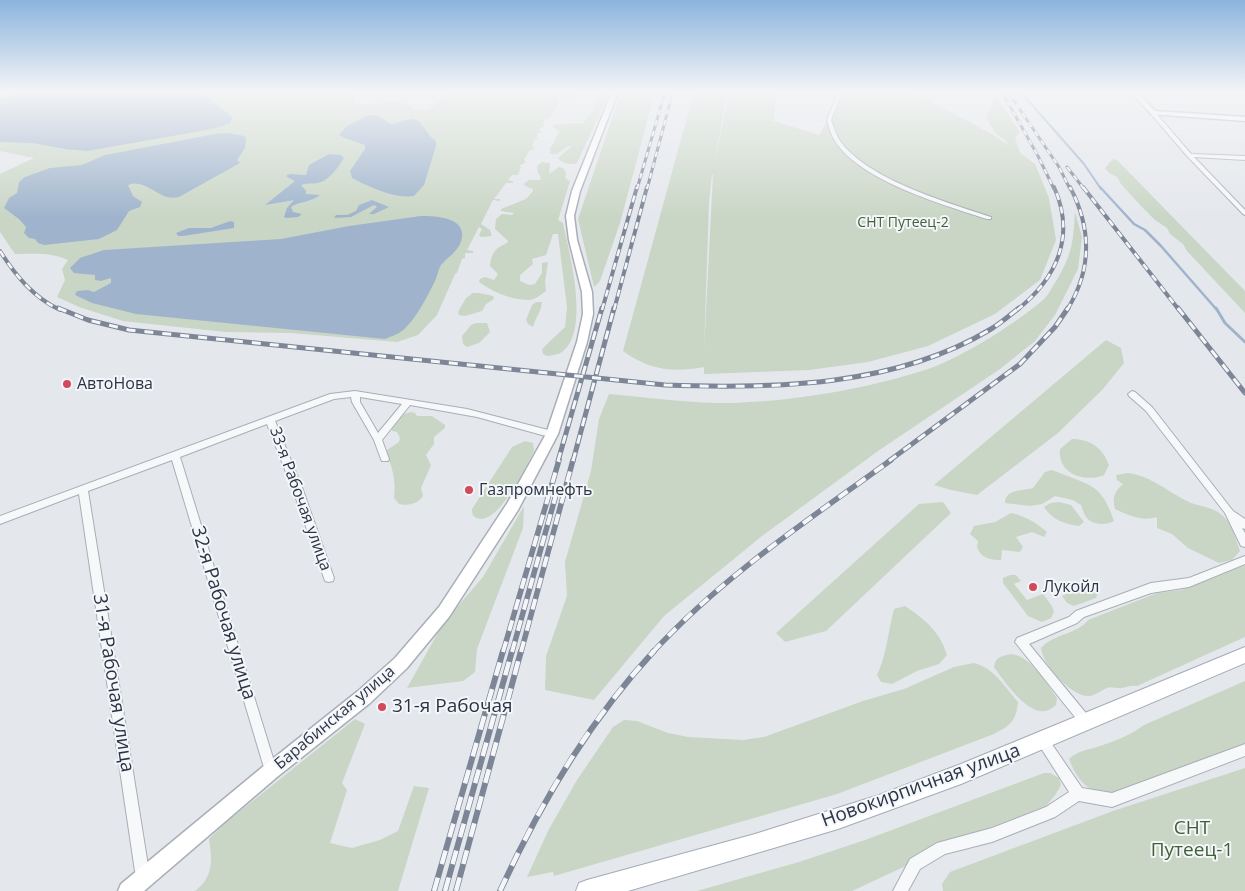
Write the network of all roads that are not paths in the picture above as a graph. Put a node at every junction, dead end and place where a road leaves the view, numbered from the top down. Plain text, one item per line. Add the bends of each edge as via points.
1 (599, 134) edge
2 (834, 134) edge
3 (1171, 134) edge
4 (1189, 155) junction
5 (1245, 158) edge
6 (1245, 213) edge
7 (988, 218) dead end
8 (355, 394) junction
9 (1132, 394) dead end
10 (408, 402) junction
11 (270, 420) junction
12 (552, 434) junction
13 (378, 440) junction
14 (175, 455) junction
15 (385, 459) dead end
16 (83, 488) junction
17 (1228, 510) junction
18 (0, 520) edge
19 (1245, 525) edge
20 (1245, 544) edge
21 (1245, 560) edge
22 (329, 578) dead end
23 (1245, 655) edge
24 (1086, 722) junction
25 (1043, 741) junction
26 (1245, 750) edge
27 (271, 770) junction
28 (1078, 794) junction
29 (143, 878) junction
30 (128, 891) edge
31 (587, 891) edge
32 (900, 891) edge

1 - 12 main road, Барабинская улица via 576,191 570,216 587,292 588,314 566,397
2 - 7 street via 848,153 886,179
3 - 4 street
4 - 5 street
4 - 6 street
8 - 10 street
8 - 11 street via 332,396
8 - 13 street via 356,402
9 - 17 street via 1148,409
10 - 12 street via 478,414
10 - 13 street
11 - 14 street
11 - 22 street, 33-я Рабочая улица
12 - 27 main road, Барабинская улица via 531,476 490,543 426,636 364,697
13 - 15 street
14 - 16 street
14 - 27 street, 32-я Рабочая улица
16 - 18 street
16 - 29 street, 31-я Рабочая улица
17 - 19 street
17 - 20 street
21 - 24 street via 1188,582 1151,588 1080,614 1021,642
23 - 24 main road, Новокирпичная улица
24 - 25 main road, Новокирпичная улица
25 - 28 street
25 - 31 main road, Новокирпичная улица via 919,790 773,840
26 - 28 street via 1112,800
27 - 29 main road, Барабинская улица
28 - 32 street via 1050,812 992,835 942,848 915,864
29 - 30 main road, Барабинская улица

